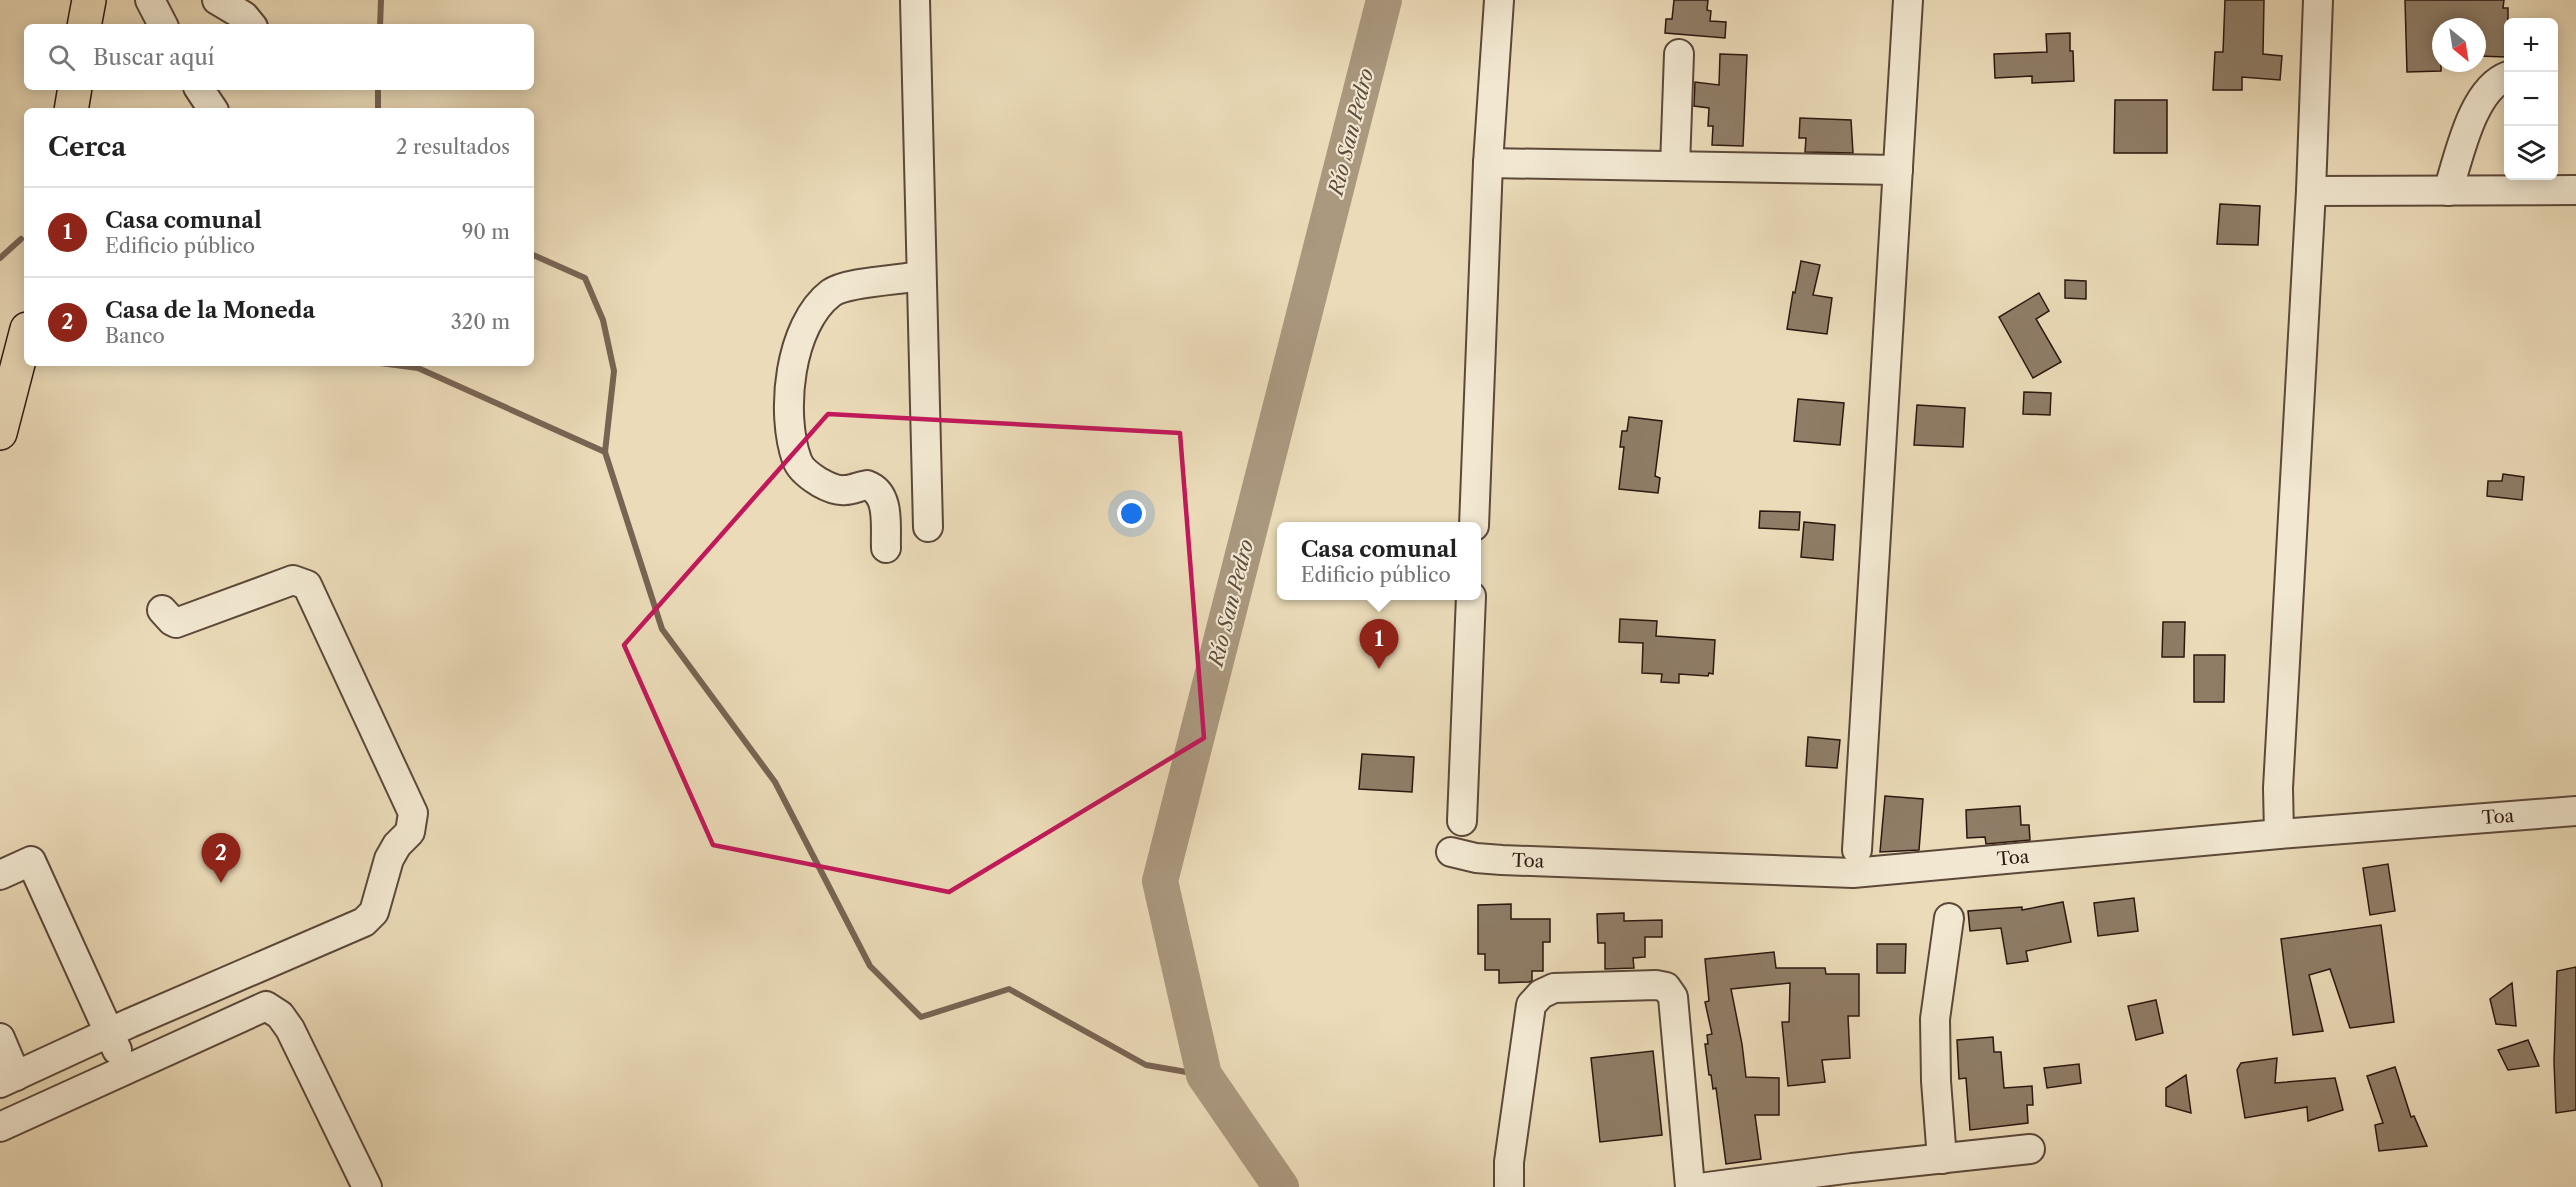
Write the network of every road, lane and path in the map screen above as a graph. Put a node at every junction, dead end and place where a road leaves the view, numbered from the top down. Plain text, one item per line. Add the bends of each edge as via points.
1 (88, 0) edge
2 (150, 0) edge
3 (217, 0) edge
4 (915, 0) edge
5 (1499, 0) edge
6 (1908, 0) edge
7 (2318, 0) edge
8 (84, 24) edge
9 (162, 24) edge
10 (251, 24) edge
11 (1679, 54) dead end
12 (2504, 78) edge
13 (74, 90) edge
14 (200, 90) edge
15 (72, 108) edge
16 (212, 108) edge
17 (1488, 163) junction
18 (1675, 166) junction
19 (1898, 170) junction
20 (2576, 190) edge
21 (2311, 191) junction
22 (2448, 191) junction
23 (920, 276) junction
24 (24, 341) edge
25 (0, 433) edge
26 (1474, 522) edge
27 (928, 527) dead end
28 (886, 548) dead end
29 (1471, 600) edge
30 (162, 610) dead end
31 (2576, 811) edge
32 (1462, 820) dead end
33 (2279, 834) junction
34 (1857, 850) dead end
35 (1450, 852) dead end
36 (0, 875) edge
37 (1949, 918) dead end
38 (109, 1034) junction
39 (0, 1038) edge
40 (126, 1069) junction
41 (8, 1079) edge
42 (0, 1127) edge
43 (2030, 1149) dead end
44 (1942, 1159) junction
45 (1854, 1178) edge
46 (1820, 1180) edge
47 (367, 1187) edge
48 (1509, 1187) edge
49 (1690, 1187) edge
50 (1707, 1187) edge

1 - 8 highway
2 - 9 street
3 - 10 street
4 - 23 street
5 - 17 street
6 - 19 street
7 - 21 street
11 - 18 street
12 - 22 street via 2481,99
13 - 15 highway
14 - 16 street
17 - 18 street
17 - 26 street
18 - 19 street
19 - 34 street
20 - 22 street
21 - 22 street
21 - 33 street via 2278,788
23 - 27 street
23 - 28 street via 832,292 815,309 796,350 790,388 790,424 797,461 810,476 826,485 844,491 867,485 878,492 884,500
24 - 25 highway
29 - 32 street
30 - 38 street via 176,623 293,580 307,585 413,813 410,832 389,859 374,912 364,922
31 - 33 street, Toa
33 - 35 street, Toa via 1853,873 1502,860
36 - 38 street via 31,861
37 - 44 street via 1935,1019
38 - 40 street
38 - 41 street
39 - 41 street
40 - 42 street
40 - 47 street via 266,1006 280,1015 290,1029
43 - 44 street
44 - 45 street
45 - 46 street
46 - 50 street
48 - 49 street via 1509,1162 1531,1005 1554,988 1656,985 1666,987 1673,997

